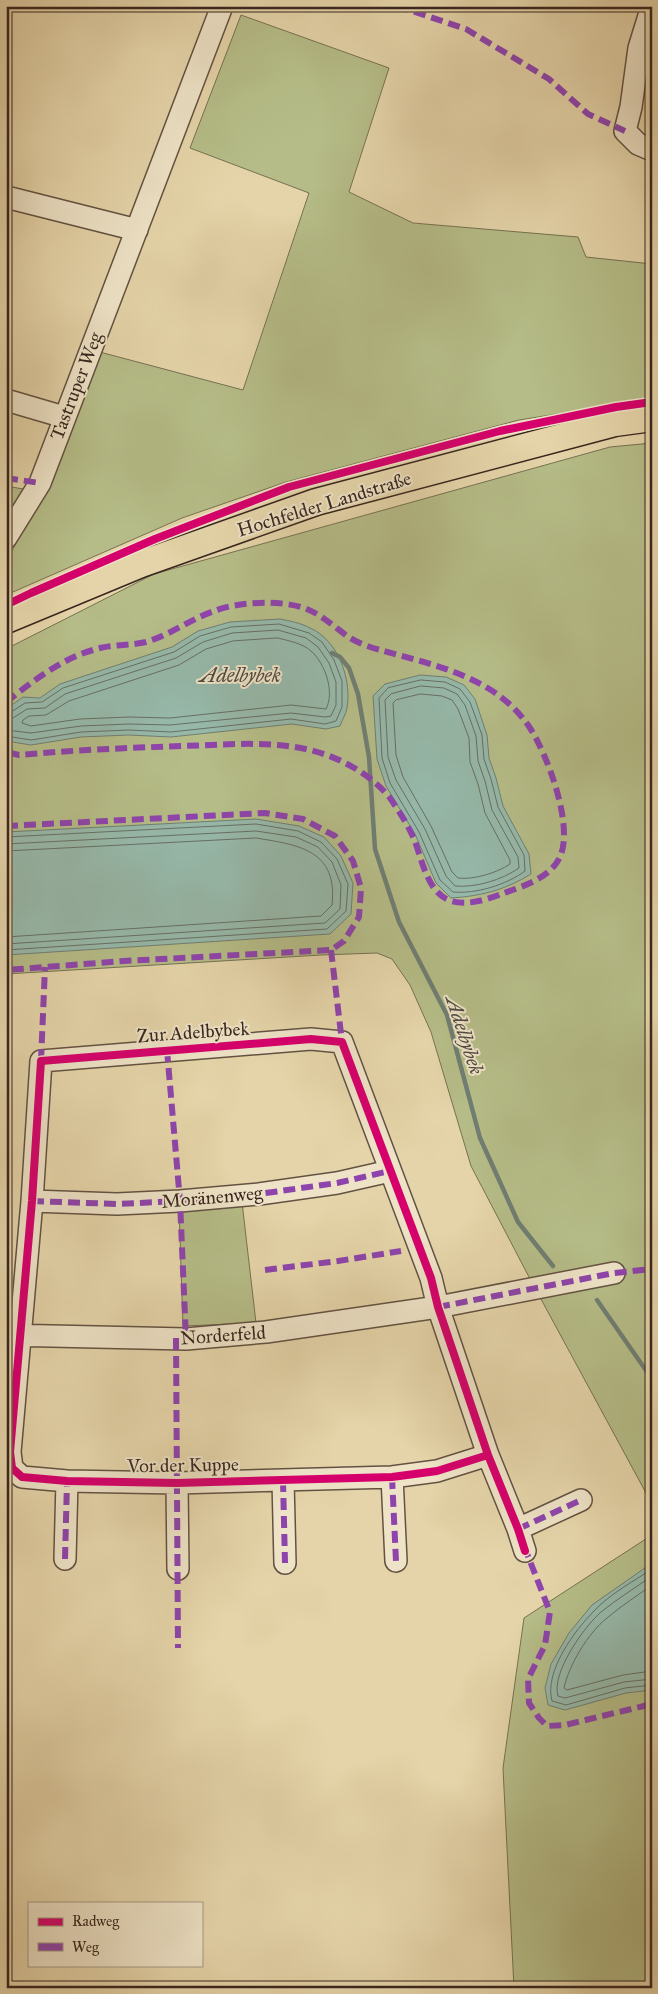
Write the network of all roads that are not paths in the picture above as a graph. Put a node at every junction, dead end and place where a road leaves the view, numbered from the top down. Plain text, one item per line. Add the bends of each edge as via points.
1 (222, 6) edge
2 (652, 6) edge
3 (652, 150) edge
4 (6, 197) edge
5 (137, 230) junction
6 (6, 400) edge
7 (64, 417) junction
8 (652, 418) edge
9 (6, 538) edge
10 (6, 620) edge
11 (390, 1171) junction
12 (32, 1201) junction
13 (614, 1273) dead end
14 (438, 1307) junction
15 (13, 1335) edge
16 (488, 1455) junction
17 (392, 1477) junction
18 (284, 1480) junction
19 (67, 1481) junction
20 (177, 1483) junction
21 (581, 1500) dead end
22 (518, 1529) junction
23 (525, 1551) dead end
24 (65, 1559) dead end
25 (396, 1561) dead end
26 (285, 1563) dead end
27 (178, 1569) dead end

1 - 5 street, Tastruper Weg
2 - 3 street via 639,48 632,107 625,131 638,144
4 - 5 street
5 - 7 street, Tastruper Weg
6 - 7 street
7 - 9 street, Tastruper Weg via 40,483
8 - 10 main road, Hochfelder Landstraße via 615,423 316,502 141,564
11 - 12 street, Moränenweg via 259,1194 180,1201 117,1204
11 - 12 street, Zur Adelbybek via 342,1042 311,1039 167,1050 41,1061
11 - 14 street, Zur Adelbybek via 431,1278
12 - 15 street, Zur Adelbybek
13 - 14 street, Norderfeld
14 - 15 street, Norderfeld via 266,1332 186,1339
14 - 16 street
15 - 19 street, Vor der Kuppe via 12,1468 22,1477
16 - 17 street, Vor der Kuppe via 437,1471
16 - 22 street
17 - 18 street, Vor der Kuppe
17 - 25 street
18 - 20 street, Vor der Kuppe
18 - 26 street
19 - 20 street, Vor der Kuppe
19 - 24 street
20 - 27 street, Vor der Kuppe
21 - 22 street
22 - 23 street

